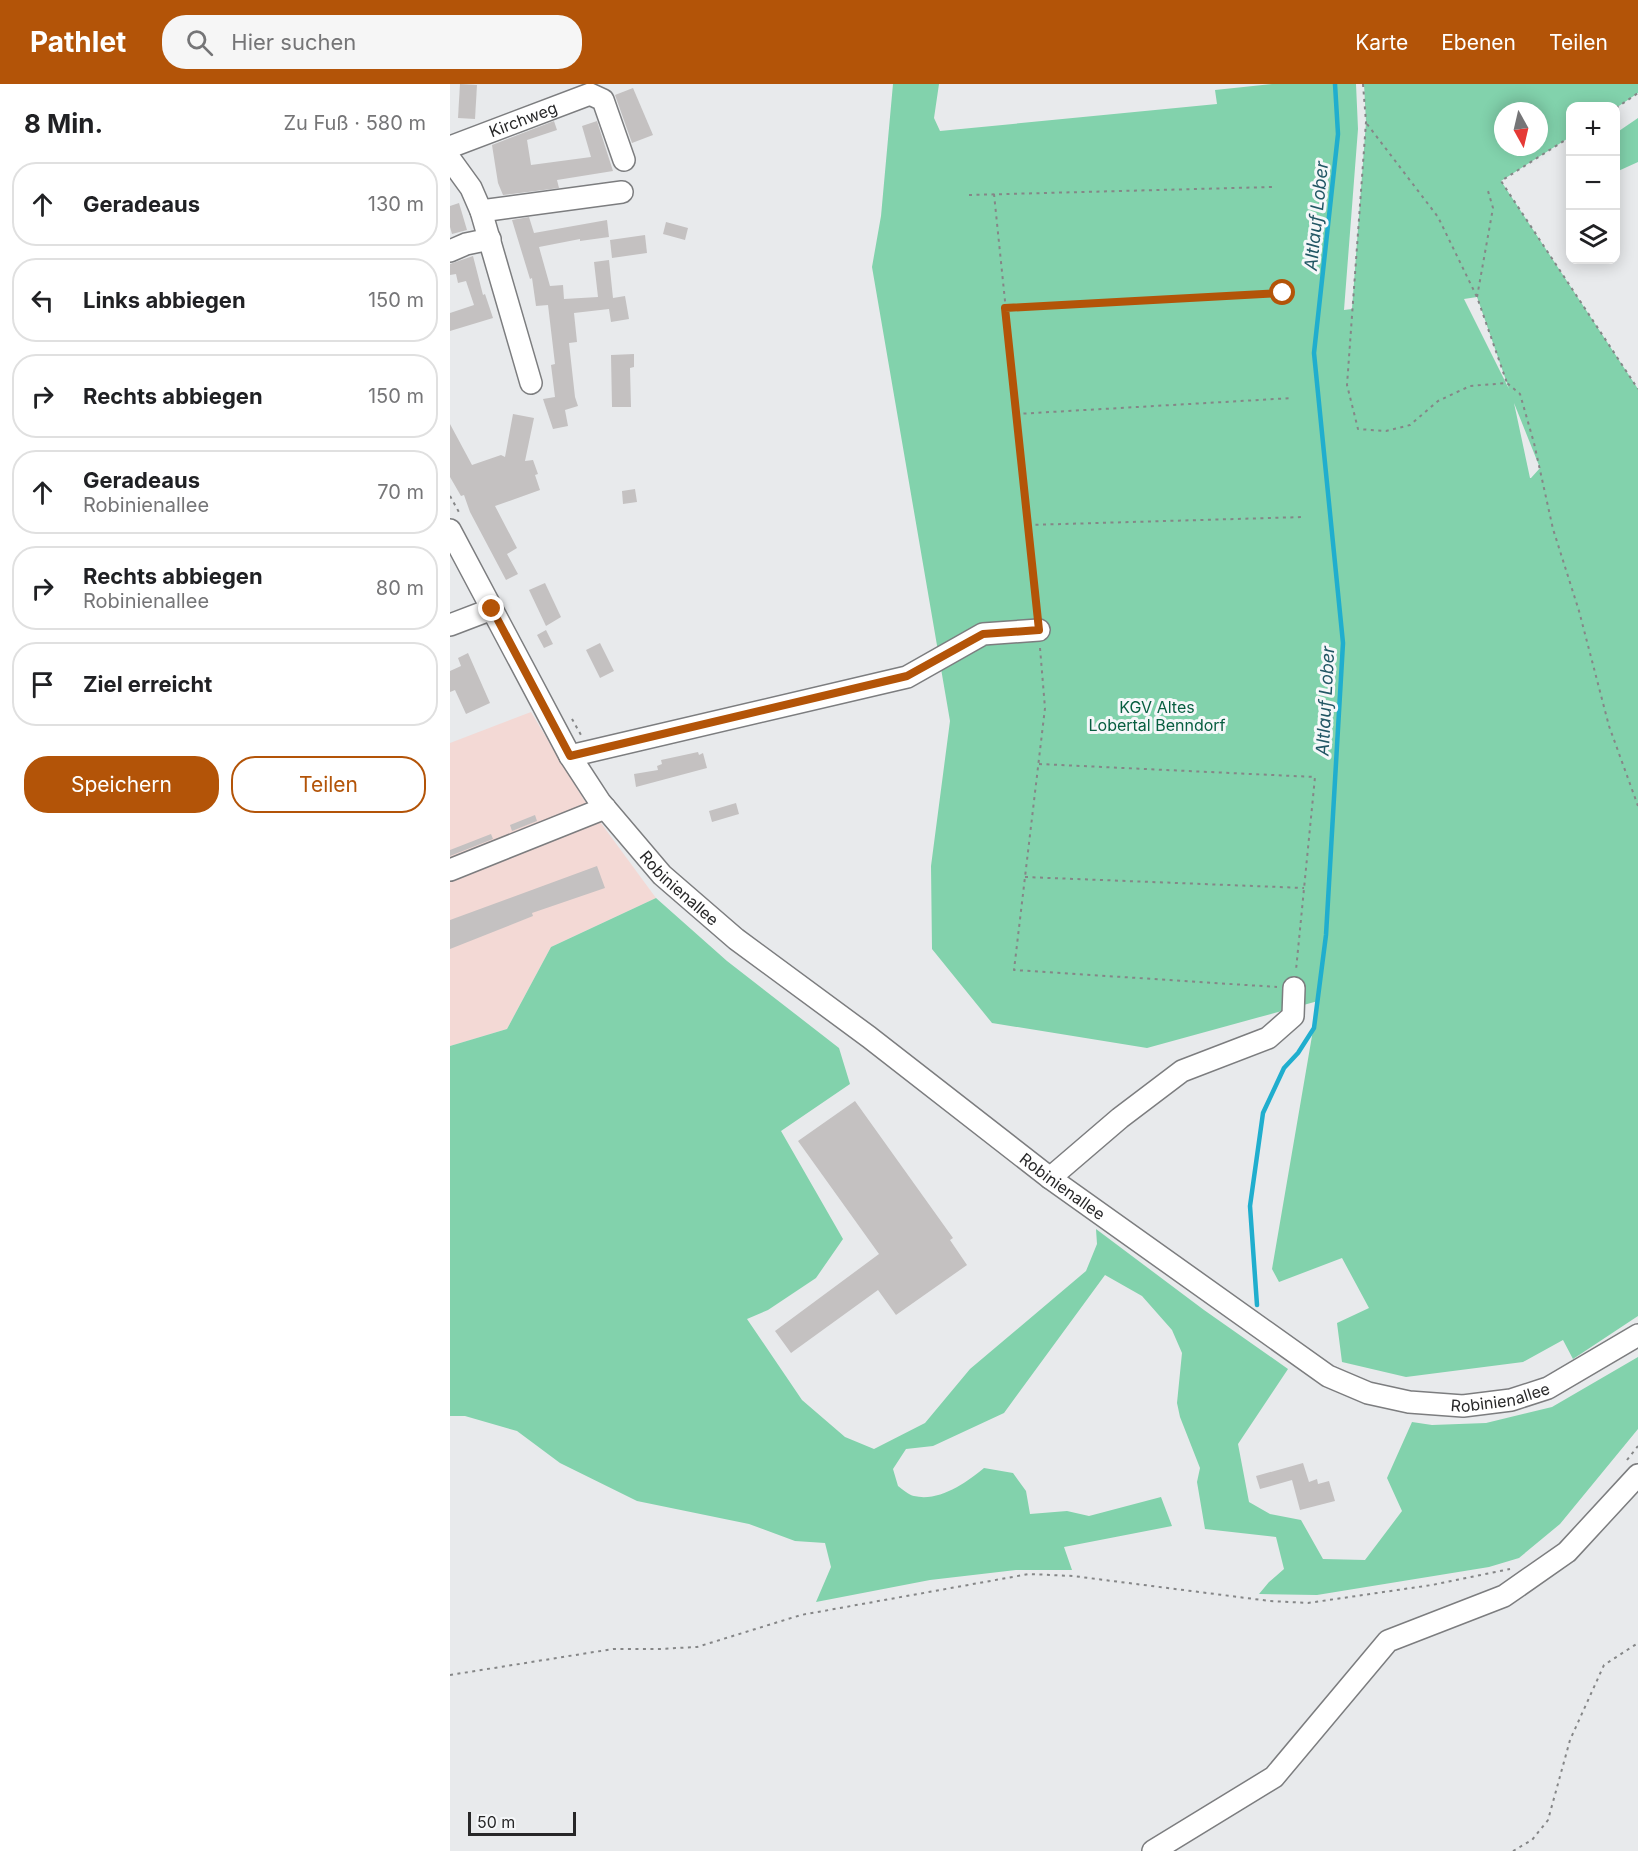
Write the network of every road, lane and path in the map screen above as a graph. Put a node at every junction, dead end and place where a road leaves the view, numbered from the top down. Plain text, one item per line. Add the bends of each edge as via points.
1 (1363, 84) edge
2 (1638, 93) edge
3 (1620, 105) edge
4 (1366, 122) junction
5 (1566, 139) edge
6 (450, 147) edge
7 (450, 159) edge
8 (624, 160) dead end
9 (1272, 187) dead end
10 (1488, 191) dead end
11 (622, 192) dead end
12 (994, 194) junction
13 (969, 195) dead end
14 (481, 211) junction
15 (490, 238) junction
16 (450, 251) edge
17 (1283, 293) dead end
18 (1477, 297) junction
19 (1005, 308) junction
20 (1507, 382) junction
21 (531, 383) dead end
22 (1638, 389) edge
23 (1293, 398) dead end
24 (1016, 414) junction
25 (1304, 517) dead end
26 (1028, 525) junction
27 (450, 530) edge
28 (492, 609) junction
29 (450, 625) edge
30 (1039, 630) junction
31 (570, 756) junction
32 (1039, 764) junction
33 (1638, 806) edge
34 (605, 808) junction
35 (450, 870) edge
36 (1025, 877) junction
37 (1304, 888) junction
38 (1294, 988) junction
39 (1050, 1178) junction
40 (1638, 1335) edge
41 (1638, 1475) edge
42 (1512, 1569) dead end
43 (1638, 1643) edge
44 (450, 1675) edge
45 (1153, 1851) edge
46 (1513, 1851) edge

1 - 4 path
2 - 3 path
4 - 18 path via 1438,217
4 - 20 path via 1347,385 1358,429 1386,431 1410,425 1438,400 1470,386
5 - 22 path via 1501,181
6 - 8 street, Kirchweg via 590,94 603,100
7 - 14 street via 471,188
9 - 12 path
10 - 18 path via 1493,208
11 - 14 street
12 - 13 path
12 - 19 path
14 - 15 street
15 - 16 street
15 - 21 street
17 - 19 path
18 - 20 path
19 - 24 path
20 - 33 path via 1520,394 1553,529 1609,726
23 - 24 path
24 - 26 path
25 - 26 path
26 - 30 path
27 - 28 street, Robinienallee
28 - 29 street
28 - 31 street, Robinienallee
30 - 31 street via 983,634 907,676
30 - 32 path via 1046,708
31 - 34 street, Robinienallee
32 - 36 path
32 - 37 path via 1315,777
34 - 35 street
34 - 39 street, Robinienallee via 662,875 736,939
36 - 37 path
36 - 38 path via 1014,970
37 - 38 path
38 - 39 street via 1293,1016 1268,1038 1182,1071
39 - 40 street, Robinienallee via 1328,1376 1368,1393 1409,1402 1463,1406 1511,1400 1548,1388
41 - 45 street via 1567,1552 1504,1596 1388,1641 1274,1777
42 - 44 path via 1308,1603 1029,1574 801,1615 697,1647 614,1649
43 - 46 path via 1604,1665 1570,1740 1548,1820 1532,1840

